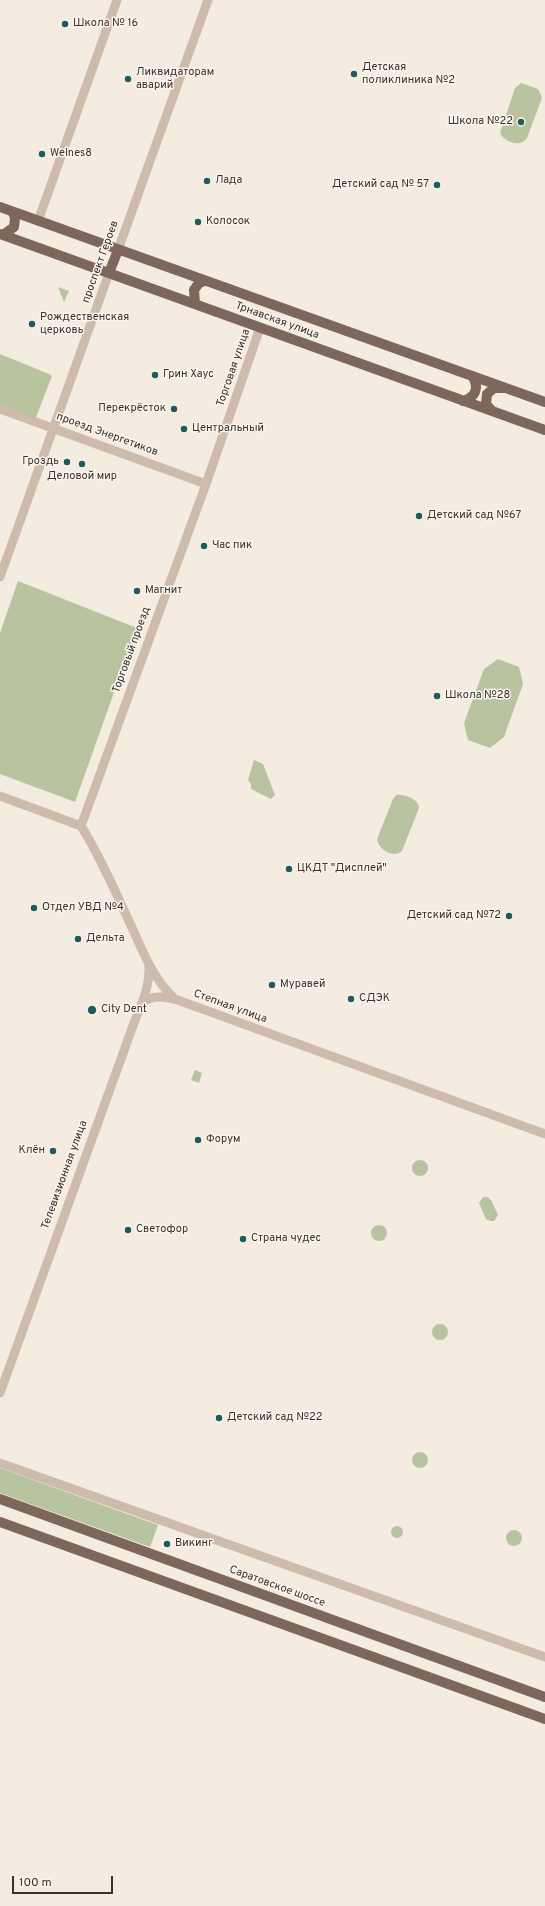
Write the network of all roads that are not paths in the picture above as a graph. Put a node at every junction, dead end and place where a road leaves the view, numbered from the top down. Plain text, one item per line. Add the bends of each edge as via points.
1 (118, 0) edge
2 (208, 0) edge
3 (0, 207) edge
4 (13, 212) junction
5 (38, 221) junction
6 (1, 234) edge
7 (118, 250) junction
8 (110, 273) junction
9 (204, 281) junction
10 (195, 304) junction
11 (260, 328) junction
12 (473, 377) junction
13 (504, 388) junction
14 (464, 401) junction
15 (545, 402) edge
16 (0, 409) edge
17 (492, 411) junction
18 (54, 428) junction
19 (545, 430) edge
20 (206, 484) junction
21 (0, 577) edge
22 (0, 796) edge
23 (81, 826) junction
24 (149, 965) junction
25 (175, 999) junction
26 (141, 1004) junction
27 (545, 1134) edge
28 (0, 1393) edge
29 (0, 1463) edge
30 (0, 1499) edge
31 (0, 1522) edge
32 (545, 1657) edge
33 (545, 1697) edge
34 (545, 1719) edge

1 - 5 street
2 - 7 street, проспект Героев
3 - 4 main road, Трнавская улица
4 - 5 main road, Трнавская улица
4 - 6 main road via 14,226
5 - 7 main road, Трнавская улица
6 - 8 main road, Трнавская улица
7 - 8 main road, проспект Героев
7 - 9 main road, Трнавская улица
8 - 10 main road, Трнавская улица
8 - 18 street, проспект Героев
9 - 10 main road via 194,290
9 - 12 main road, Трнавская улица
10 - 11 main road, Трнавская улица
11 - 14 main road, Трнавская улица
11 - 20 street, Торговая улица
12 - 13 main road, Трнавская улица
12 - 14 main road via 477,384 476,392
13 - 15 main road, Трнавская улица
13 - 17 main road via 494,388 487,394 486,404
14 - 17 main road, Трнавская улица
16 - 18 street, проезд Энергетиков
17 - 19 main road, Трнавская улица
18 - 20 street, проезд Энергетиков
18 - 21 street, проспект Героев
20 - 23 street, Торговый проезд
22 - 23 street
23 - 24 street, Степная улица via 97,853
24 - 25 street, Степная улица via 160,984
24 - 26 street, Телевизионная улица via 149,985
25 - 26 street via 155,997
25 - 27 street, Степная улица
26 - 28 street, Телевизионная улица
29 - 32 street
30 - 33 main road, Саратовское шоссе
31 - 34 main road

